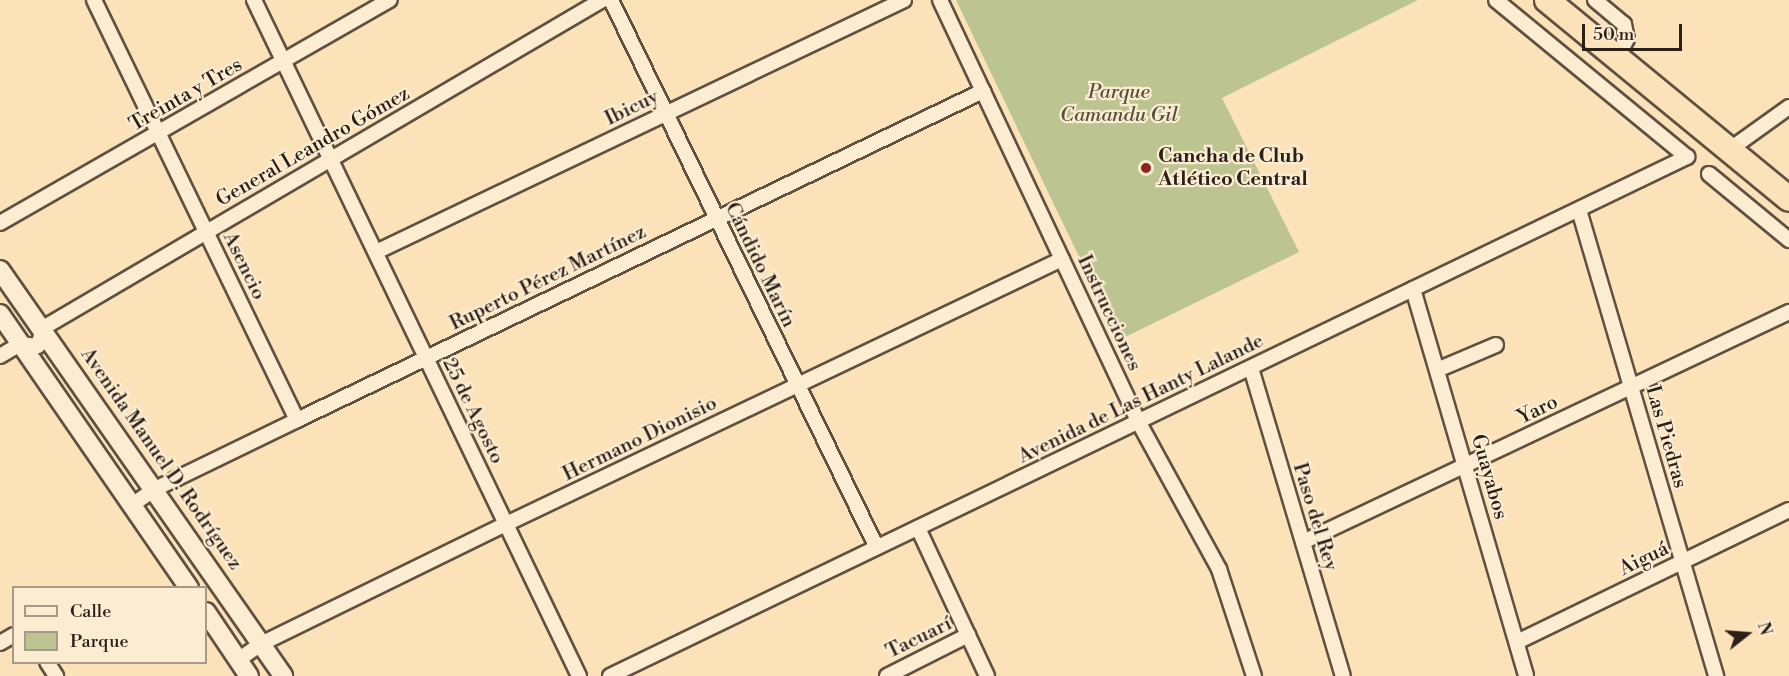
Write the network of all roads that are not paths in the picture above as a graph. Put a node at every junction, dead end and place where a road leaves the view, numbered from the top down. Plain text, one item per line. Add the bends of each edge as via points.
1 (94, 0) edge
2 (254, 0) edge
3 (390, 0) edge
4 (602, 0) edge
5 (611, 0) edge
6 (904, 0) edge
7 (940, 0) edge
8 (1496, 0) edge
9 (1547, 0) edge
10 (1595, 0) edge
11 (1617, 58) junction
12 (285, 61) junction
13 (983, 91) junction
14 (1789, 107) edge
15 (664, 115) junction
16 (160, 132) junction
17 (1729, 150) junction
18 (330, 159) junction
19 (1709, 174) dead end
20 (1789, 199) edge
21 (1579, 210) junction
22 (715, 219) junction
23 (0, 223) edge
24 (206, 232) junction
25 (1789, 240) edge
26 (376, 252) junction
27 (1062, 259) junction
28 (0, 270) edge
29 (1413, 289) junction
30 (1789, 312) edge
31 (0, 314) edge
32 (43, 328) junction
33 (21, 344) junction
34 (1496, 345) dead end
35 (0, 356) edge
36 (427, 358) junction
37 (1251, 368) junction
38 (1437, 370) junction
39 (798, 385) junction
40 (1631, 387) junction
41 (297, 420) junction
42 (1138, 421) junction
43 (1465, 466) junction
44 (155, 489) junction
45 (132, 505) junction
46 (1789, 510) edge
47 (506, 524) junction
48 (918, 528) junction
49 (1303, 542) junction
50 (876, 546) junction
51 (1682, 562) junction
52 (188, 586) edge
53 (207, 614) edge
54 (968, 636) junction
55 (1517, 642) junction
56 (261, 644) junction
57 (238, 660) junction
58 (249, 676) edge
59 (284, 676) edge
60 (579, 676) edge
61 (610, 676) edge
62 (886, 676) edge
63 (987, 676) edge
64 (1254, 676) edge
65 (1343, 676) edge
66 (1526, 676) edge
67 (1716, 676) edge

1 - 16 street, Asencio
2 - 12 street, 25 de Agosto
3 - 12 street, Treinta y Tres
4 - 18 street, General Leandro Gómez
5 - 15 street, Cándido Marín
6 - 15 street, Ibicuy
7 - 13 street, Instrucciones
8 - 21 street, Avenida de Las Hanty Lalande via 1687,157
9 - 11 highway
10 - 11 street via 1624,24 1627,39
11 - 17 highway
12 - 16 street, Treinta y Tres
12 - 18 street, 25 de Agosto
13 - 22 street, Ruperto Pérez Martínez
13 - 27 street, Instrucciones
14 - 17 street
15 - 22 street, Cándido Marín
15 - 26 street, Ibicuy
16 - 23 street, Treinta y Tres
16 - 24 street, Asencio
17 - 20 highway
18 - 24 street, General Leandro Gómez
18 - 26 street, 25 de Agosto
19 - 25 street
21 - 29 street, Avenida de Las Hanty Lalande
21 - 40 street, Las Piedras
22 - 36 street, Ruperto Pérez Martínez
22 - 39 street, Cándido Marín
24 - 32 street, General Leandro Gómez
24 - 41 street, Asencio
26 - 36 street, 25 de Agosto
27 - 39 street, Hermano Dionisio
27 - 42 street, Instrucciones
28 - 32 street, Avenida Manuel D. Rodríguez
29 - 37 street, Avenida de Las Hanty Lalande
29 - 38 street, Guayabos
30 - 40 street, Yaro
31 - 33 street
32 - 33 street, General Leandro Gómez via 27,326
32 - 44 street, Avenida Manuel D. Rodríguez
33 - 35 street
33 - 45 street
34 - 38 street
36 - 41 street, Ruperto Pérez Martínez
36 - 47 street, 25 de Agosto
37 - 42 street, Avenida de Las Hanty Lalande
37 - 49 street, Paso del Rey
38 - 43 street, Guayabos
39 - 47 street, Hermano Dionisio
39 - 50 street, Cándido Marín
40 - 43 street, Yaro
40 - 51 street, Las Piedras
41 - 44 street, Ruperto Pérez Martínez
42 - 48 street, Avenida de Las Hanty Lalande
42 - 64 street, Instrucciones via 1219,569
43 - 49 street, Yaro
43 - 55 street, Guayabos
44 - 45 street, Ruperto Pérez Martínez
44 - 56 street, Avenida Manuel D. Rodríguez
45 - 52 street
46 - 51 street, Aiguá
47 - 56 street, Hermano Dionisio
47 - 60 street, 25 de Agosto
48 - 50 street, Avenida de Las Hanty Lalande
48 - 54 street
49 - 65 street, Paso del Rey
50 - 61 street, Avenida de Las Hanty Lalande
51 - 55 street, Aiguá
51 - 67 street, Las Piedras
53 - 57 street
54 - 62 street, Tacuarí
54 - 63 street
55 - 66 street, Guayabos
56 - 57 street, Hermano Dionisio
56 - 59 street, Avenida Manuel D. Rodríguez
57 - 58 street

